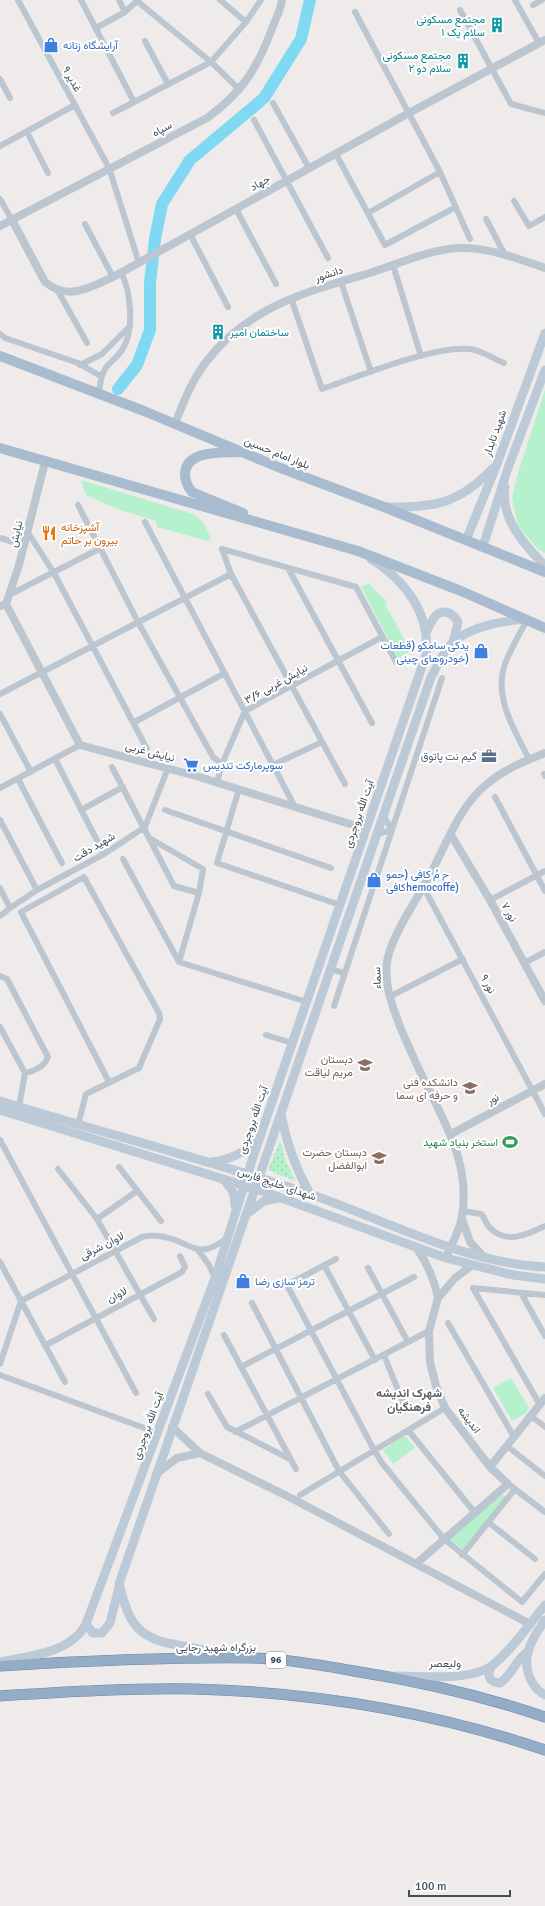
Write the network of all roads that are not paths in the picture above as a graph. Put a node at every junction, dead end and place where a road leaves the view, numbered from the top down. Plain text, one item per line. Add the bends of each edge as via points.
1 (18, 0) edge
2 (81, 0) edge
3 (118, 0) edge
4 (138, 0) edge
5 (220, 0) edge
6 (261, 0) edge
7 (282, 0) edge
8 (514, 0) edge
9 (542, 0) edge
10 (533, 5) dead end
11 (460, 10) dead end
12 (125, 12) junction
13 (355, 12) dead end
14 (246, 22) junction
15 (96, 28) junction
16 (145, 41) dead end
17 (542, 42) edge
18 (211, 62) junction
19 (491, 68) junction
20 (0, 78) edge
21 (168, 84) junction
22 (240, 90) junction
23 (10, 98) dead end
24 (134, 102) junction
25 (273, 103) dead end
26 (75, 105) junction
27 (113, 113) dead end
28 (409, 113) junction
29 (545, 113) edge
30 (254, 120) dead end
31 (27, 132) junction
32 (0, 146) edge
33 (336, 154) junction
34 (109, 168) junction
35 (309, 168) junction
36 (440, 172) junction
37 (48, 173) dead end
38 (287, 181) junction
39 (0, 199) edge
40 (514, 201) dead end
41 (456, 207) junction
42 (236, 209) junction
43 (368, 213) junction
44 (545, 217) edge
45 (486, 219) dead end
46 (12, 220) junction
47 (84, 224) dead end
48 (0, 226) edge
49 (190, 234) junction
50 (470, 239) dead end
51 (505, 255) junction
52 (328, 258) dead end
53 (142, 262) junction
54 (393, 265) junction
55 (545, 268) edge
56 (121, 272) junction
57 (113, 277) junction
58 (341, 282) junction
59 (276, 284) dead end
60 (58, 291) junction
61 (291, 298) junction
62 (228, 306) dead end
63 (128, 327) junction
64 (545, 333) edge
65 (0, 334) edge
66 (87, 343) dead end
67 (0, 356) edge
68 (421, 356) junction
69 (504, 363) dead end
70 (80, 365) junction
71 (371, 372) junction
72 (530, 373) junction
73 (544, 374) edge
74 (102, 377) junction
75 (99, 394) junction
76 (175, 424) junction
77 (0, 448) edge
78 (242, 452) junction
79 (45, 462) junction
80 (496, 464) junction
81 (508, 468) junction
82 (78, 505) dead end
83 (384, 507) junction
84 (475, 518) junction
85 (145, 522) dead end
86 (490, 523) junction
87 (28, 531) junction
88 (294, 533) junction
89 (0, 538) edge
90 (466, 540) junction
91 (24, 545) junction
92 (482, 546) junction
93 (100, 548) junction
94 (358, 551) junction
95 (545, 566) edge
96 (288, 568) junction
97 (545, 572) edge
98 (54, 573) junction
99 (231, 574) junction
100 (9, 595) junction
101 (184, 597) junction
102 (3, 605) edge
103 (526, 619) junction
104 (138, 622) junction
105 (545, 628) edge
106 (426, 632) junction
107 (382, 637) junction
108 (453, 642) junction
109 (92, 646) junction
110 (338, 661) junction
111 (396, 662) dead end
112 (42, 672) junction
113 (225, 673) junction
114 (442, 678) dead end
115 (291, 686) junction
116 (0, 694) edge
117 (181, 698) junction
118 (245, 711) junction
119 (0, 714) edge
120 (428, 722) junction
121 (372, 723) dead end
122 (133, 724) junction
123 (414, 727) junction
124 (322, 742) junction
125 (80, 745) junction
126 (147, 749) dead end
127 (545, 753) edge
128 (55, 759) junction
129 (529, 759) junction
130 (222, 764) junction
131 (274, 765) junction
132 (112, 767) dead end
133 (168, 768) junction
134 (31, 772) junction
135 (18, 779) junction
136 (217, 782) junction
137 (345, 784) dead end
138 (123, 787) junction
139 (0, 788) edge
140 (239, 789) junction
141 (495, 796) dead end
142 (295, 807) junction
143 (81, 810) junction
144 (165, 810) dead end
145 (384, 815) junction
146 (0, 820) edge
147 (144, 827) junction
148 (366, 829) junction
149 (392, 830) junction
150 (226, 832) junction
151 (377, 834) junction
152 (450, 835) junction
153 (150, 839) junction
154 (104, 854) junction
155 (124, 859) dead end
156 (62, 863) dead end
157 (331, 868) dead end
158 (545, 871) edge
159 (537, 875) junction
160 (0, 888) edge
161 (424, 888) junction
162 (37, 890) junction
163 (545, 890) edge
164 (198, 893) junction
165 (490, 900) junction
166 (340, 905) junction
167 (10, 908) junction
168 (0, 916) edge
169 (545, 952) edge
170 (463, 959) junction
171 (179, 962) junction
172 (524, 963) junction
173 (330, 969) junction
174 (344, 973) junction
175 (0, 976) edge
176 (389, 997) junction
177 (545, 1001) edge
178 (307, 1002) junction
179 (334, 1006) dead end
180 (0, 1027) edge
181 (266, 1034) dead end
182 (292, 1044) junction
183 (25, 1073) junction
184 (110, 1082) junction
185 (545, 1084) edge
186 (533, 1090) junction
187 (0, 1101) edge
188 (19, 1107) junction
189 (0, 1110) edge
190 (280, 1112) junction
191 (545, 1114) edge
192 (78, 1125) junction
193 (451, 1134) junction
194 (0, 1140) edge
195 (259, 1140) junction
196 (254, 1154) junction
197 (266, 1158) junction
198 (208, 1163) junction
199 (119, 1167) dead end
200 (58, 1169) dead end
201 (247, 1175) junction
202 (222, 1178) junction
203 (259, 1178) junction
204 (244, 1185) junction
205 (255, 1189) junction
206 (137, 1191) junction
207 (310, 1194) junction
208 (280, 1198) junction
209 (235, 1212) junction
210 (247, 1214) junction
211 (462, 1214) junction
212 (97, 1220) junction
213 (161, 1221) dead end
214 (545, 1226) edge
215 (227, 1238) junction
216 (416, 1247) junction
217 (451, 1247) junction
218 (116, 1250) junction
219 (198, 1250) junction
220 (180, 1256) dead end
221 (484, 1256) junction
222 (446, 1258) junction
223 (336, 1259) dead end
224 (0, 1262) edge
225 (324, 1265) junction
226 (471, 1266) junction
227 (545, 1267) edge
228 (368, 1268) dead end
229 (71, 1274) junction
230 (414, 1277) dead end
231 (215, 1278) junction
232 (545, 1279) edge
233 (522, 1293) junction
234 (140, 1294) junction
235 (382, 1294) junction
236 (545, 1295) edge
237 (438, 1298) junction
238 (21, 1301) junction
239 (252, 1303) dead end
240 (350, 1311) junction
241 (96, 1318) junction
242 (154, 1319) dead end
243 (448, 1323) dead end
244 (310, 1331) junction
245 (429, 1331) junction
246 (224, 1335) dead end
247 (545, 1336) edge
248 (408, 1342) junction
249 (46, 1345) junction
250 (277, 1349) junction
251 (384, 1355) junction
252 (375, 1360) junction
253 (0, 1364) edge
254 (241, 1367) junction
255 (0, 1375) edge
256 (337, 1380) junction
257 (65, 1382) dead end
258 (136, 1393) dead end
259 (208, 1394) dead end
260 (301, 1398) junction
261 (542, 1401) edge
262 (445, 1408) junction
263 (406, 1410) dead end
264 (266, 1416) junction
265 (531, 1416) junction
266 (172, 1427) junction
267 (545, 1427) edge
268 (408, 1430) junction
269 (235, 1432) junction
270 (158, 1433) junction
271 (514, 1437) junction
272 (507, 1446) junction
273 (374, 1450) junction
274 (200, 1453) junction
275 (290, 1459) junction
276 (490, 1467) junction
277 (296, 1469) dead end
278 (339, 1471) junction
279 (156, 1474) junction
280 (545, 1476) edge
281 (512, 1486) junction
282 (300, 1495) dead end
283 (545, 1512) edge
284 (475, 1513) junction
285 (488, 1522) junction
286 (389, 1534) dead end
287 (444, 1539) junction
288 (462, 1555) junction
289 (535, 1559) dead end
290 (417, 1563) junction
291 (545, 1574) edge
292 (119, 1584) junction
293 (545, 1604) edge
294 (545, 1620) edge
295 (86, 1624) junction
296 (530, 1624) junction
297 (527, 1652) junction
298 (252, 1658) junction
299 (0, 1662) edge
300 (0, 1666) edge
301 (491, 1667) junction
302 (388, 1676) junction
303 (545, 1695) edge
304 (0, 1696) edge
305 (545, 1718) edge
306 (545, 1750) edge

1 - 26 street, غدیر ۹
2 - 15 street
3 - 12 street
4 - 12 street
4 - 18 street
5 - 14 street
6 - 14 street
7 - 22 street, سپاه via 253,71
8 - 17 street
9 - 10 street
11 - 19 street
12 - 15 street
13 - 28 street
14 - 18 street
15 - 24 street
16 - 21 street
17 - 19 street, جهاد
18 - 21 street
18 - 22 street
19 - 28 street, جهاد
19 - 29 street via 510,104
20 - 23 street
21 - 24 street
22 - 34 street, سپاه via 207,118
24 - 27 street
25 - 35 street
26 - 31 street
26 - 34 street, غدیر ۹
28 - 33 street, جهاد
28 - 36 street
30 - 38 street
31 - 32 street
31 - 37 street
33 - 35 street, جهاد
33 - 43 street
34 - 46 street, سپاه
34 - 53 street, غدیر ۹
35 - 38 street, جهاد
36 - 41 street
36 - 43 street
38 - 42 street, جهاد
38 - 52 street
39 - 46 street
40 - 44 street via 529,226
41 - 43 street via 385,245
41 - 50 street
42 - 49 street, جهاد
42 - 59 street
45 - 51 street
46 - 48 street, سپاه
46 - 60 street via 40,275
47 - 57 street
49 - 53 street, جهاد
49 - 62 street
51 - 54 street, دانشور via 480,249 460,248 426,254
51 - 55 street, دانشور
53 - 56 street, جهاد
54 - 58 street, دانشور
54 - 68 street
56 - 57 street, جهاد
56 - 63 street via 129,298
57 - 60 street, جهاد via 73,292
58 - 61 street, دانشور
58 - 71 street
60 - 66 street
61 - 71 street via 322,389
61 - 76 street, دانشور via 246,322 214,352 192,384
63 - 70 street via 102,354
63 - 74 street via 124,346 107,366
64 - 72 main road, شهید تابدار
65 - 70 street
67 - 75 main road, بلوار امام حسین
68 - 69 street via 471,349
68 - 71 street
70 - 74 street
72 - 73 main road
72 - 80 main road, شهید تابدار
73 - 81 main road
74 - 75 street
75 - 76 main road, بلوار امام حسین
76 - 78 main road, بلوار امام حسین
77 - 79 main road
78 - 83 main road, بلوار امام حسین
78 - 88 main road via 195,458 185,471 189,489
79 - 87 street, نیایش
79 - 88 main road
80 - 83 main road via 474,485 447,501 425,507
80 - 84 main road, شهید تابدار
81 - 86 main road
81 - 95 main road via 504,493 507,514 515,531
82 - 93 street
83 - 90 main road, بلوار امام حسین
84 - 86 main road via 478,523 486,526
84 - 90 main road, شهید تابدار
85 - 101 street
86 - 92 main road
87 - 91 street, نیایش
87 - 98 street
88 - 94 main road
89 - 91 street
90 - 92 main road, بلوار امام حسین
91 - 100 street, نیایش
92 - 97 main road, بلوار امام حسین
93 - 98 street
93 - 104 street
94 - 103 main road
94 - 106 main road, آیت الله بروجردی via 403,584 414,598
96 - 99 street via 222,550
96 - 107 street via 356,587
96 - 110 street
98 - 100 street
98 - 109 street
99 - 101 street
99 - 115 street
100 - 102 street, نیایش
101 - 104 street
101 - 113 street
102 - 112 street
103 - 105 main road
103 - 108 main road, آیت الله بروجردی via 490,624
103 - 129 street via 506,661 501,677 501,696 510,722
104 - 109 street
104 - 117 street
106 - 108 main road via 436,615 442,612 450,614 458,622
106 - 148 main road, آیت الله بروجردی via 426,655
107 - 110 street, نیایش غربی ۳/۶
107 - 111 street
108 - 123 main road, آیت الله بروجردی via 431,677
109 - 112 street
109 - 122 street
110 - 115 street, نیایش غربی ۳/۶
110 - 121 street
112 - 116 street
112 - 125 street
113 - 117 street
113 - 118 street
114 - 120 street
115 - 118 street, نیایش غربی ۳/۶
115 - 124 street
117 - 122 street
117 - 130 street via 214,757
118 - 130 street, نیایش غربی ۳/۶
118 - 131 street
119 - 134 street
120 - 123 street
120 - 149 street
122 - 126 street
123 - 145 main road, آیت الله بروجردی
124 - 131 street
124 - 137 street
125 - 128 street
125 - 133 street, نیایش غربی
127 - 129 street, سماء
128 - 134 street
128 - 143 street
129 - 152 street, سماء via 487,783 467,806
130 - 136 street, نیایش غربی ۳/۶
131 - 142 street
132 - 138 street
133 - 136 street, نیایش غربی
133 - 147 street
134 - 135 street
135 - 139 street
135 - 156 street
136 - 140 street, نیایش غربی
138 - 143 street
138 - 147 street
140 - 142 street, نیایش غربی
140 - 150 street
141 - 159 street
142 - 148 street, نیایش غربی
143 - 154 street
144 - 150 street
145 - 149 street
145 - 151 main road, آیت الله بروجردی
146 - 162 street
147 - 153 street
147 - 154 street, شهید دقت
148 - 166 main road, آیت الله بروجردی
149 - 151 street
149 - 174 street
150 - 157 street
150 - 166 street via 217,863
151 - 173 main road, آیت الله بروجردی
152 - 161 street, سماء
152 - 165 street, نور ۷
153 - 164 street via 174,886
153 - 164 street via 203,869
154 - 162 street, شهید دقت
155 - 171 street
158 - 159 street
159 - 163 street
159 - 165 street
160 - 167 street
161 - 170 street, نور ۹
161 - 176 street, سماء via 400,928 391,949 386,972
162 - 167 street, شهید دقت
164 - 171 street
165 - 172 street, نور ۷
166 - 178 main road, آیت الله بروجردی
167 - 168 street, شهید دقت
169 - 172 street
170 - 176 street
170 - 186 street, نور ۹
171 - 178 street
172 - 177 street, نور ۷
173 - 174 street
173 - 190 main road, آیت الله بروجردی
174 - 179 street
175 - 183 street via 7,979 48,1057 38,1068
176 - 193 street, سماء via 412,1054
178 - 182 main road, آیت الله بروجردی
180 - 183 street
181 - 182 street
182 - 195 main road, آیت الله بروجردی
183 - 188 street
184 - 184 street via 139,1068 160,1019 84,877 21,912
184 - 192 street via 86,1094
185 - 186 street, نور
186 - 191 street, نور ۹
186 - 193 street, نور
187 - 188 main road, شهدای خلیج فارس
188 - 192 main road, شهدای خلیج فارس
189 - 202 main road, شهدای خلیج فارس
190 - 197 main road, آیت الله بروجردی
190 - 207 main road via 288,1145
192 - 198 main road, شهدای خلیج فارس
193 - 211 street, سماء via 462,1172
194 - 229 street
195 - 196 main road, آیت الله بروجردی
195 - 198 main road via 247,1151 232,1158
196 - 197 main road
196 - 201 main road, آیت الله بروجردی
197 - 203 main road, آیت الله بروجردی
198 - 201 main road, شهدای خلیج فارس
199 - 206 street
200 - 212 street
201 - 203 main road, شهدای خلیج فارس
201 - 204 main road, آیت الله بروجردی
202 - 204 main road, شهدای خلیج فارس
202 - 209 main road via 235,1195
203 - 205 main road, آیت الله بروجردی
203 - 207 main road, شهدای خلیج فارس
204 - 205 main road, شهدای خلیج فارس
204 - 209 main road, آیت الله بروجردی
205 - 208 main road, شهدای خلیج فارس
205 - 210 main road, آیت الله بروجردی
206 - 212 street
206 - 213 street
207 - 217 main road, شهدای خلیج فارس
208 - 210 main road via 264,1201
208 - 216 main road, شهدای خلیج فارس
209 - 215 main road, آیت الله بروجردی
210 - 266 main road, آیت الله بروجردی
211 - 214 street via 481,1214 490,1228 511,1238 523,1237
211 - 217 street, سماء
211 - 221 street via 470,1242
212 - 218 street
215 - 219 street via 207,1250
215 - 231 main road, آیت الله بروجردی
216 - 222 main road, شهدای خلیج فارس
216 - 237 street, اندیشه via 434,1278
217 - 221 main road, شهدای خلیج فارس
217 - 222 street, سماء
218 - 219 street, لاوان شرقی via 142,1237 159,1236
218 - 229 street, لاوان شرقی
218 - 234 street
219 - 231 street
220 - 234 street, لاوان via 185,1267 182,1272
221 - 227 main road, شهدای خلیج فارس via 522,1265
222 - 226 main road, شهدای خلیج فارس
223 - 225 street
224 - 238 street
225 - 240 street
225 - 244 street via 287,1285
226 - 232 main road, شهدای خلیج فارس
226 - 237 street, اندیشه via 455,1278
228 - 235 street
229 - 238 street, لاوان شرقی
229 - 241 street
230 - 235 street
231 - 270 main road, آیت الله بروجردی
233 - 236 street
233 - 247 street
233 - 261 street via 473,1288
234 - 241 street, لاوان
234 - 242 street
235 - 240 street
235 - 248 street
237 - 245 street, اندیشه
238 - 249 street
238 - 253 street
239 - 250 street
240 - 244 street
240 - 252 street
241 - 249 street, لاوان
241 - 258 street
243 - 271 street
244 - 250 street
244 - 256 street
245 - 248 street
245 - 262 street, اندیشه via 433,1376
246 - 254 street
248 - 251 street
249 - 257 street
250 - 254 street
250 - 260 street
251 - 252 street
251 - 263 street
252 - 256 street
254 - 264 street
255 - 270 street
256 - 260 street
256 - 273 street
259 - 269 street via 227,1427
260 - 264 street
260 - 278 street
261 - 265 street
262 - 268 street
262 - 276 street, اندیشه
264 - 269 street
264 - 275 street
265 - 267 street
265 - 271 street
266 - 274 street
266 - 279 main road, آیت الله بروجردی
268 - 273 street
268 - 284 street
269 - 275 street
270 - 295 main road, آیت الله بروجردی
271 - 272 street
272 - 276 street
272 - 280 street
273 - 278 street
273 - 287 street
274 - 279 street via 177,1458
274 - 290 street
275 - 277 street
276 - 281 street, اندیشه
278 - 282 street
278 - 286 street
279 - 292 main road, آیت الله بروجردی
281 - 283 street
281 - 284 street
281 - 285 street
284 - 287 street
285 - 288 street
285 - 289 street
287 - 288 street
287 - 290 street
288 - 291 street via 522,1602
290 - 296 street
292 - 295 main road, آیت الله بروجردی via 110,1623 102,1633 92,1633
292 - 298 main road via 130,1620 157,1641
293 - 296 main road, ولیعصر
294 - 297 main road
295 - 299 main road, آیت الله بروجردی via 81,1634 48,1652
296 - 301 main road, ولیعصر
297 - 301 main road via 500,1683 490,1679 488,1673
297 - 303 main road via 529,1676
298 - 300 highway, بزرگراه شهید رجایی / 96 via 119,1660
298 - 302 highway, بزرگراه شهید رجایی / 96 via 321,1665
301 - 302 main road, ولیعصر via 466,1676
302 - 305 highway, بزرگراه شهید رجایی / 96 via 459,1692
304 - 306 highway via 163,1689 289,1695 427,1718

